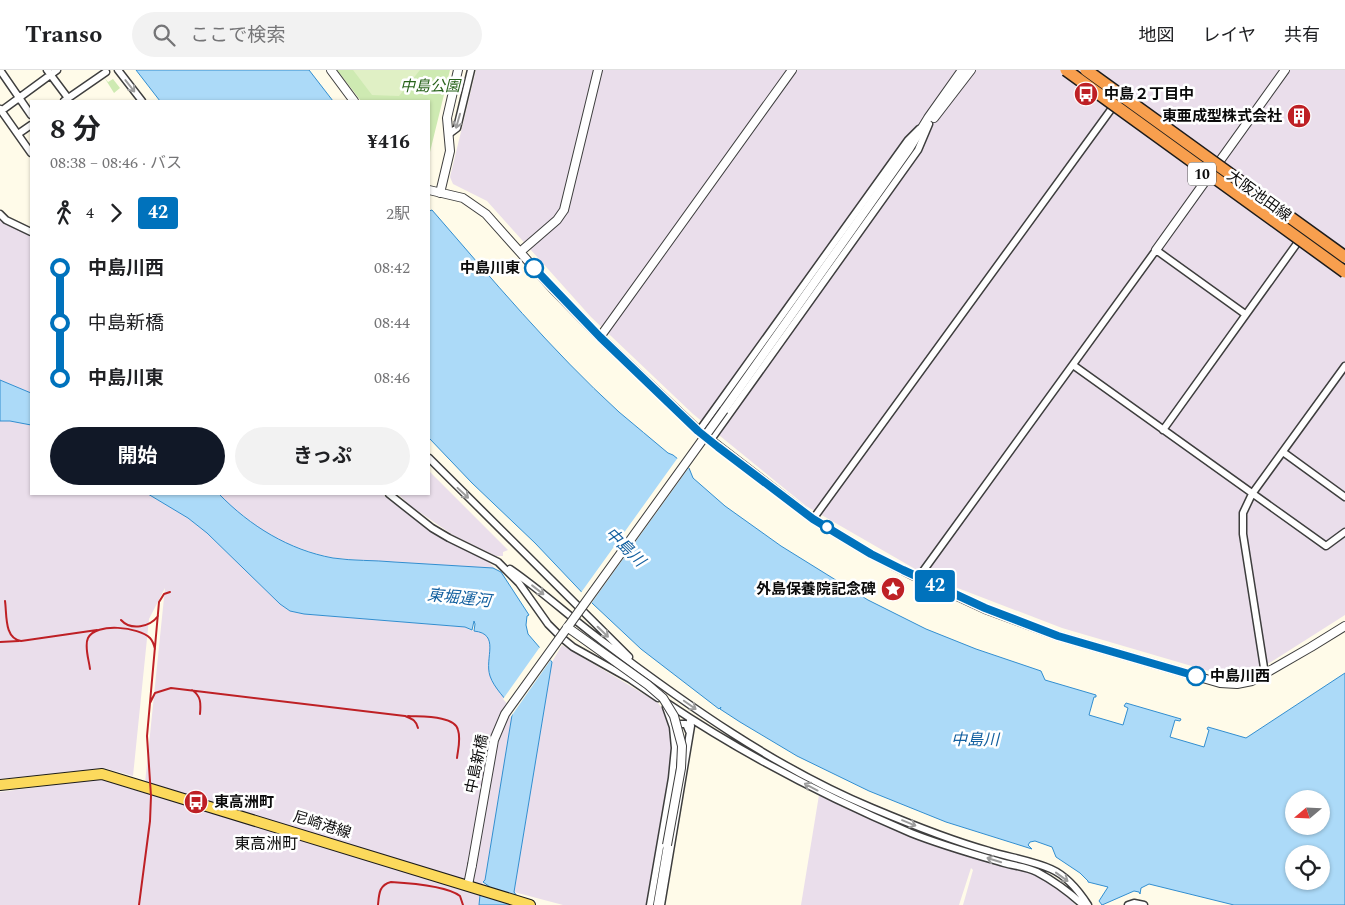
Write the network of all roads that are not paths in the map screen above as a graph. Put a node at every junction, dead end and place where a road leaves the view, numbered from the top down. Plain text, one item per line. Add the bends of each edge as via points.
1 (57, 70) edge
2 (93, 70) edge
3 (118, 70) edge
4 (331, 70) edge
5 (458, 70) edge
6 (471, 70) edge
7 (598, 70) edge
8 (792, 70) edge
9 (962, 70) edge
10 (972, 70) edge
11 (1058, 70) edge
12 (1066, 70) edge
13 (1077, 70) edge
14 (1086, 70) edge
15 (1094, 70) edge
16 (1285, 70) edge
17 (49, 72) edge
18 (106, 72) dead end
19 (3, 73) edge
20 (98, 77) junction
21 (1124, 91) junction
22 (19, 97) junction
23 (66, 100) edge
24 (141, 100) edge
25 (353, 100) edge
26 (1112, 108) junction
27 (0, 110) edge
28 (30, 114) edge
29 (928, 123) junction
30 (30, 126) edge
31 (18, 134) junction
32 (449, 134) junction
33 (30, 152) edge
34 (1213, 169) junction
35 (430, 190) edge
36 (440, 193) junction
37 (1254, 196) junction
38 (0, 214) edge
39 (30, 232) edge
40 (1298, 242) junction
41 (1156, 250) junction
42 (1345, 251) edge
43 (520, 252) junction
44 (1345, 257) edge
45 (1345, 265) edge
46 (1345, 272) edge
47 (1345, 277) edge
48 (1246, 314) junction
49 (600, 337) junction
50 (1073, 365) junction
51 (1345, 366) edge
52 (1163, 430) junction
53 (698, 431) junction
54 (710, 441) junction
55 (1283, 452) junction
56 (430, 459) edge
57 (1252, 494) junction
58 (391, 495) edge
59 (1345, 497) edge
60 (813, 519) junction
61 (1345, 532) edge
62 (498, 562) junction
63 (918, 578) junction
64 (1345, 626) edge
65 (567, 627) junction
66 (1265, 674) junction
67 (650, 677) junction
68 (659, 698) junction
69 (690, 720) junction
70 (675, 736) junction
71 (689, 742) junction
72 (0, 785) edge
73 (667, 845) joint
74 (468, 885) junction
75 (530, 905) edge
76 (650, 905) edge
77 (657, 905) edge
78 (661, 905) edge
79 (1083, 905) edge
80 (1088, 905) edge
81 (1128, 905) edge
82 (1144, 905) edge

1 - 17 street
2 - 20 street
3 -> 24 street
4 - 25 street
5 - 32 street via 447,118
6 -> 32 street via 457,128
7 - 43 street via 564,210
8 - 49 street
9 - 29 street
10 - 29 street
11 - 26 main road, 大阪池田線 / 10
12 - 46 highway, bridge
13 - 37 highway, bridge
14 - 37 highway, bridge
15 - 21 main road, 大阪池田線 / 10
16 - 34 street
17 - 22 street
17 - 23 street
18 - 20 street
19 - 22 street
20 - 23 street
21 - 26 street
21 - 34 main road, 大阪池田線 / 10
22 - 27 street
22 - 28 street
26 - 34 main road, 大阪池田線 / 10
26 - 60 street
27 - 31 street
29 - 53 street via 908,140
29 - 54 street via 918,150
29 - 65 street, 中島新橋, bridge
30 - 31 street
31 - 33 street
32 - 36 street via 450,151
34 - 37 highway
34 - 40 main road, 大阪池田線 / 10
34 - 41 street
34 - 42 main road, 大阪池田線 / 10
35 - 36 street
36 - 43 street via 463,198 478,207
37 - 44 highway, bridge
37 - 45 highway
38 - 39 street
40 - 47 main road, 大阪池田線 / 10
40 - 48 street
41 - 48 street
41 - 50 street
43 - 49 street
48 - 52 street
49 - 53 street
50 - 52 street
50 - 63 street
51 - 55 street
52 - 57 street
53 - 54 street
54 - 60 street
55 - 57 street
55 - 59 street
56 -> 67 street
57 - 61 street via 1326,546
57 - 66 street via 1243,513 1242,528
58 - 62 street via 432,528
60 - 63 street
62 -> 67 street
62 - 68 street via 562,638
63 - 66 street via 1058,636 1220,683 1246,683
64 - 66 street
65 - 73 street, bridge via 648,685 663,698 674,716 682,746 681,768
65 - 74 street, 中島新橋, bridge via 505,714 494,740
67 -> 80 street via 752,747 829,788 930,832 1050,869 1066,878
68 - 69 street
68 - 70 street via 668,711
69 - 71 street
79 -> 69 street via 1064,888 1035,871 911,833 816,790
70 - 71 street via 678,726 686,724
70 - 76 street via 672,778
71 - 78 street
72 - 74 main road, 尼崎港線 via 102,774
73 - 77 street
74 - 75 main road, 尼崎港線
81 - 82 street

